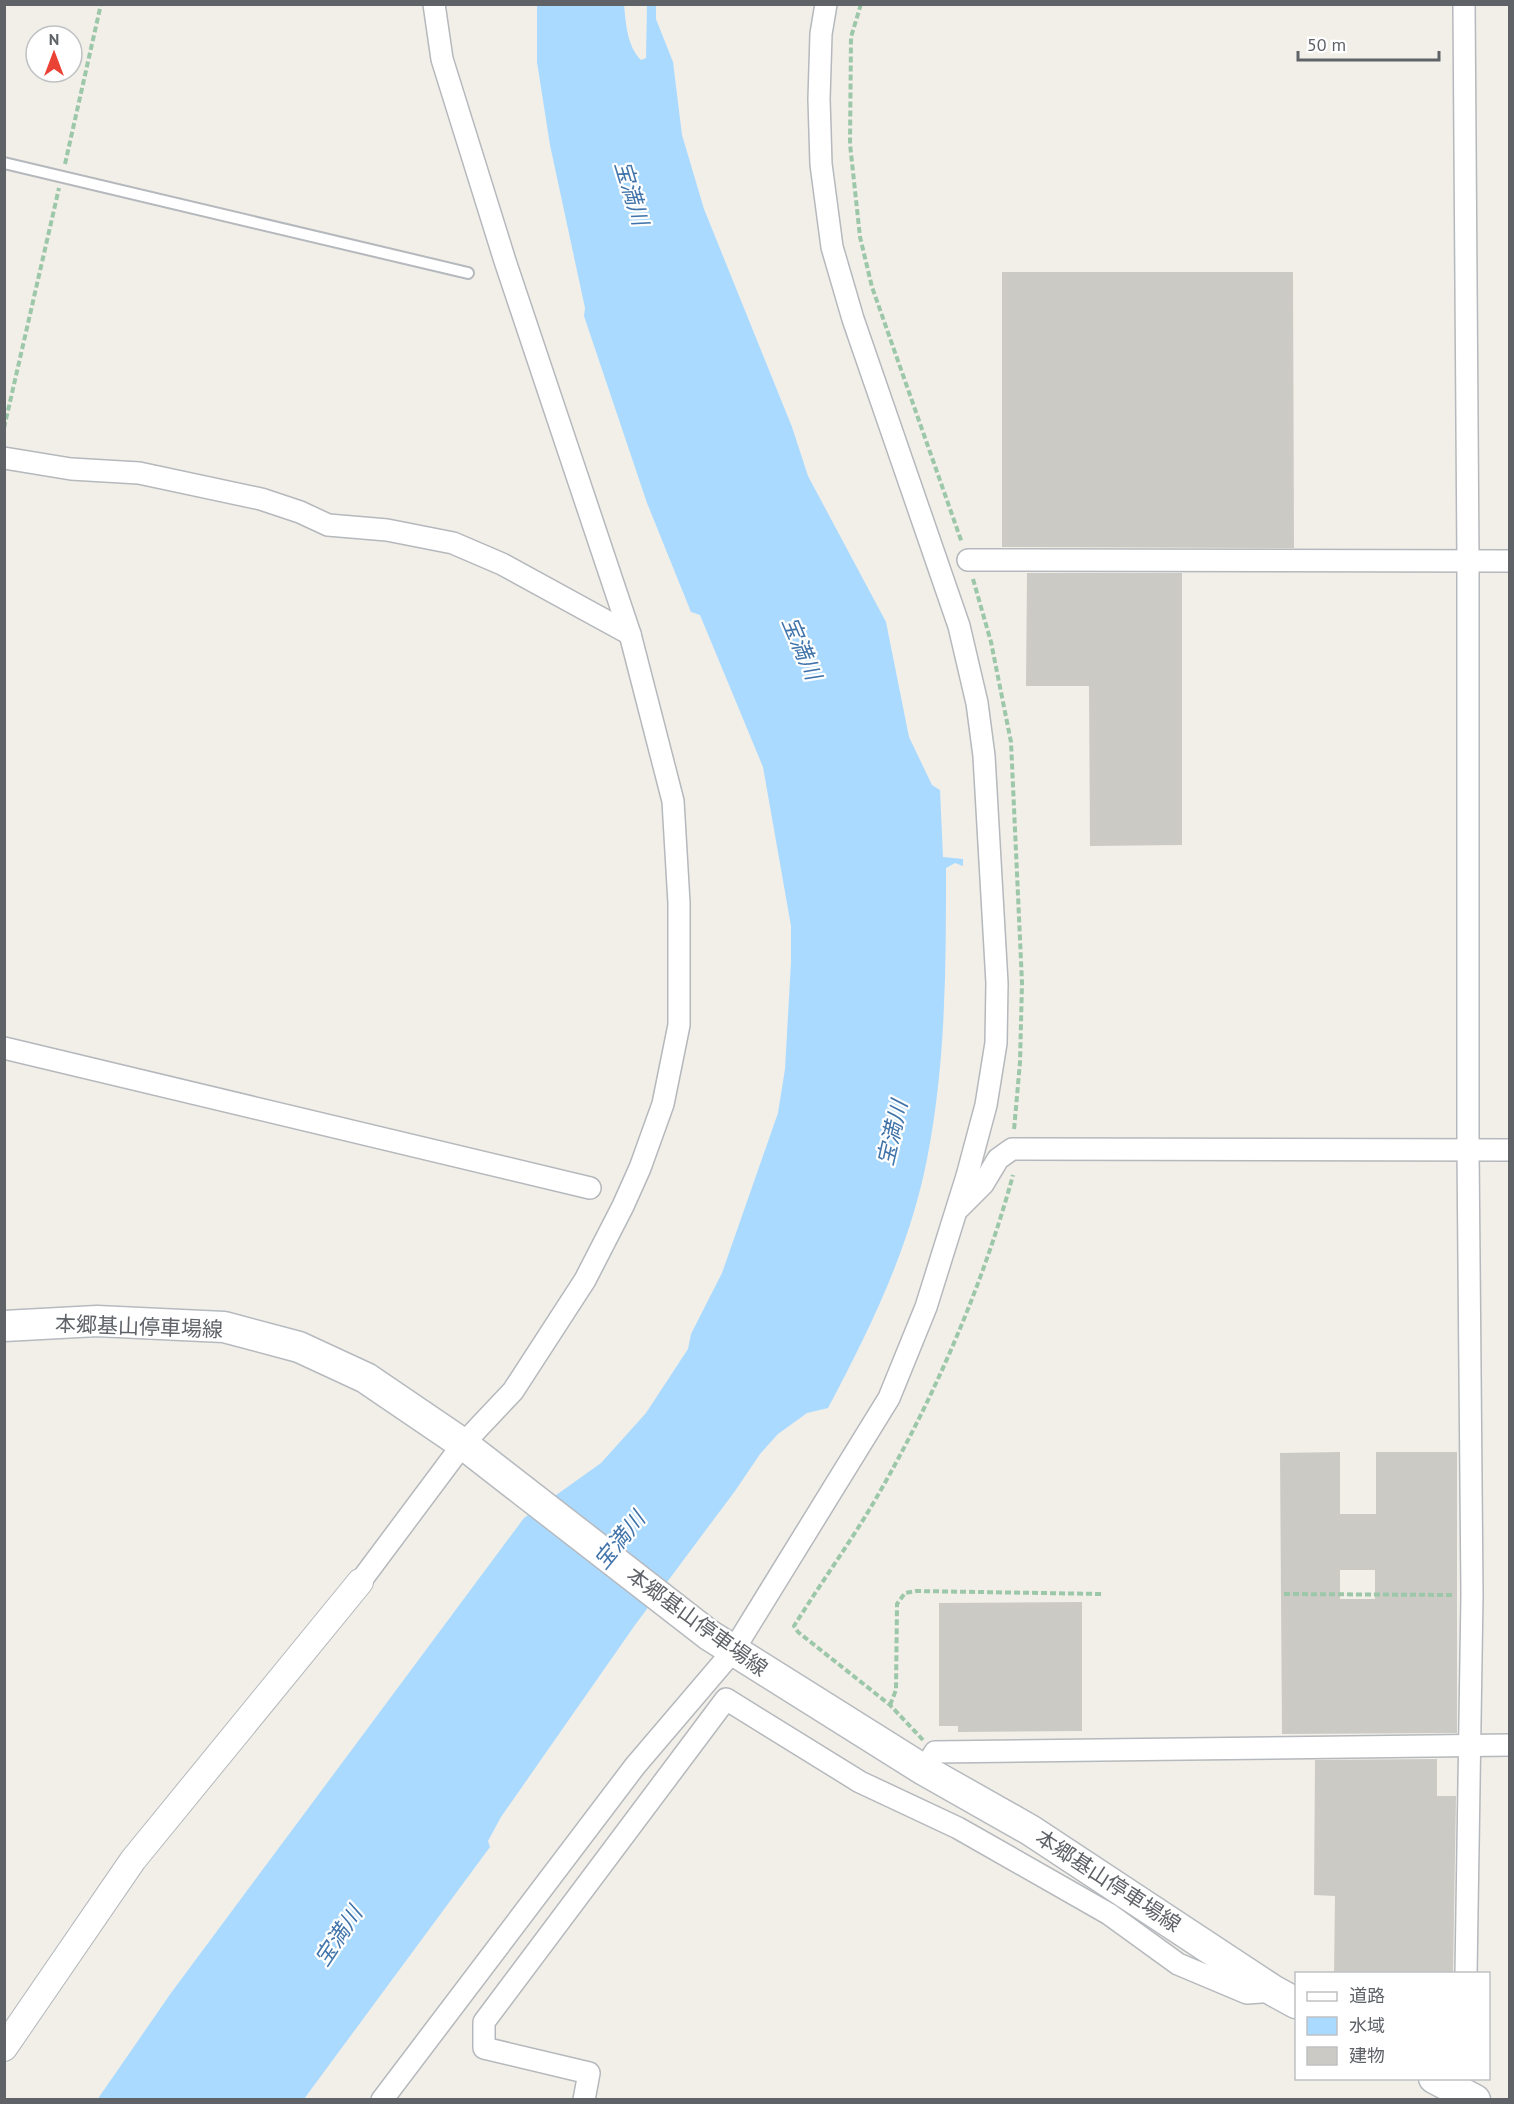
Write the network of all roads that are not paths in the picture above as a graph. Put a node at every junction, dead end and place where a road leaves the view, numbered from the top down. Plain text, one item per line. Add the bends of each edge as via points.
1 (434, 4) edge
2 (826, 4) edge
3 (1464, 4) edge
4 (4, 163) edge
5 (468, 273) dead end
6 (4, 458) edge
7 (968, 560) road end
8 (1468, 561) junction
9 (1509, 561) edge
10 (630, 634) junction
11 (4, 1048) edge
12 (1468, 1149) junction
13 (1509, 1150) edge
14 (590, 1188) dead end
15 (955, 1212) junction
16 (4, 1326) edge
17 (467, 1448) junction
18 (360, 1582) joint
19 (721, 1643) junction
20 (1469, 1744) junction
21 (1509, 1744) edge
22 (930, 1761) junction
23 (1466, 1972) edge
24 (1285, 1997) edge
25 (4, 2048) edge
26 (1436, 2080) edge
27 (1467, 2093) edge
28 (382, 2100) edge
29 (584, 2100) edge

1 - 10 street via 442,59
2 - 15 street via 819,99 821,164 832,247 959,626 977,703 984,756 997,983 996,1043 986,1105
3 - 8 street
4 - 5 lane
6 - 10 street via 71,469 139,473 261,499 328,525 387,530 453,543 502,564
7 - 8 street
8 - 9 street
8 - 12 street
10 - 17 street via 673,801 679,903 679,1025 663,1104 623,1206 585,1280 513,1391
11 - 14 street
12 - 13 street
12 - 15 street via 1012,1149 998,1160 983,1184
12 - 20 street via 1472,1595
15 - 19 street via 926,1307 889,1398 824,1500
16 - 17 main road, 本郷基山停車場線 via 96,1321 224,1327 299,1347 366,1378
17 - 18 street
17 - 19 main road, 本郷基山停車場線
18 - 25 street via 133,1860
19 - 22 main road, 本郷基山停車場線
19 - 28 street via 635,1766
20 - 21 street
20 - 22 street
20 - 23 street
22 - 24 main road, 本郷基山停車場線
24 - 29 street via 1247,1994 1178,1964 1109,1914 958,1828 860,1782 726,1699 484,2022 484,2048 589,2073
26 - 27 main road

